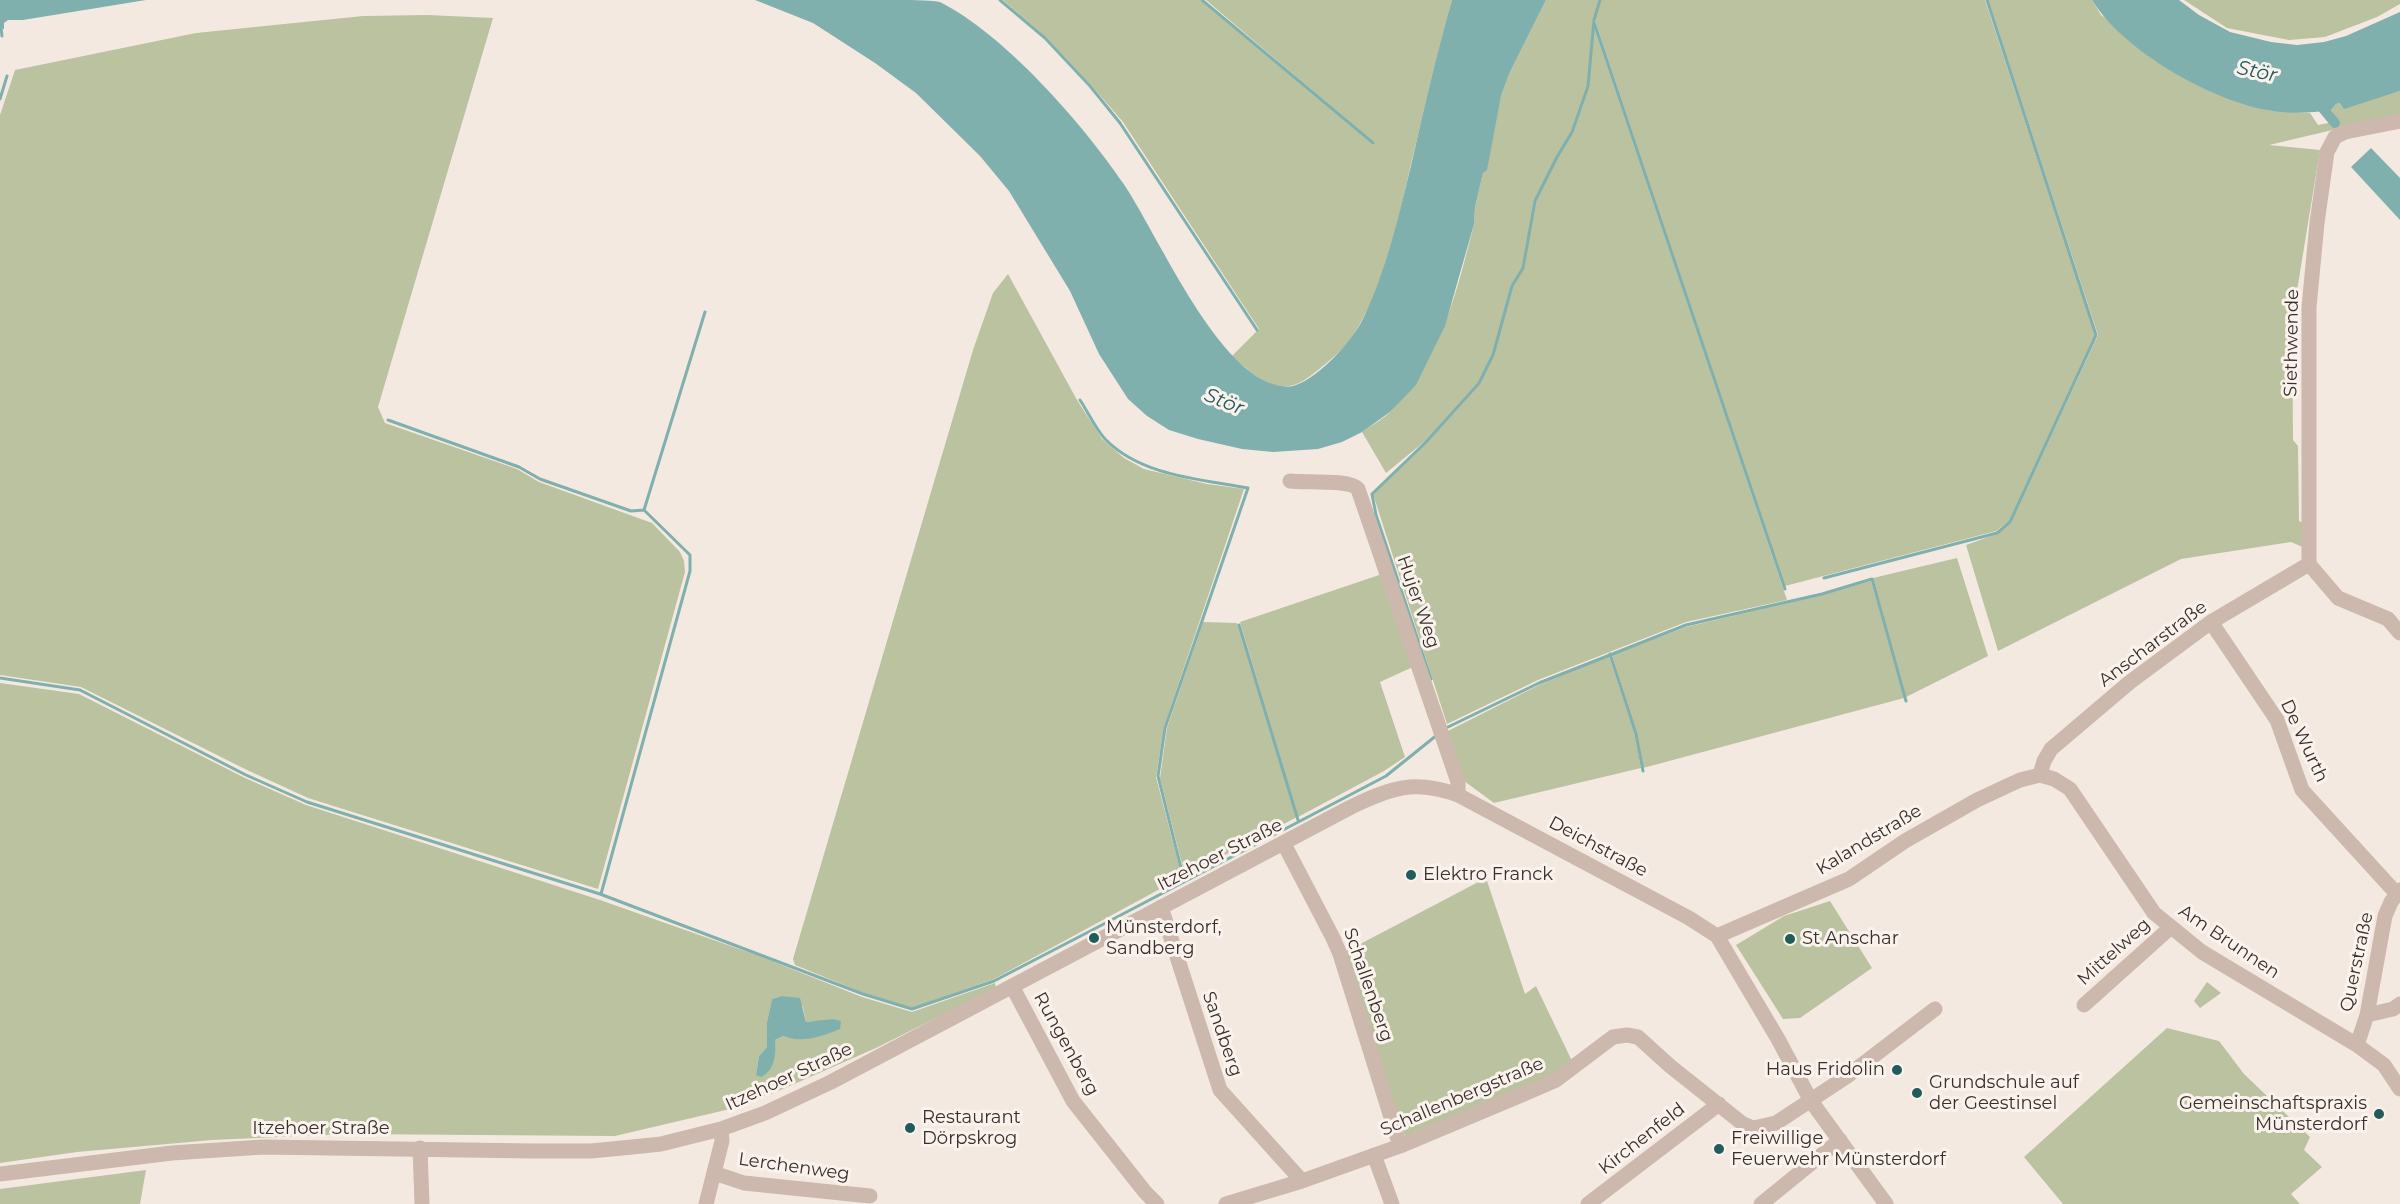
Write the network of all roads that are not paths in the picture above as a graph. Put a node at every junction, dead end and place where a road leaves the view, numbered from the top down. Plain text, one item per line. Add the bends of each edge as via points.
1 (2400, 120) edge
2 (1290, 481) dead end
3 (2309, 564) junction
4 (2211, 622) junction
5 (2400, 633) edge
6 (2040, 775) junction
7 (1458, 795) junction
8 (1284, 844) junction
9 (2398, 892) edge
10 (1161, 907) junction
11 (2170, 928) junction
12 (1717, 936) junction
13 (1012, 986) junction
14 (2400, 1004) edge
15 (2084, 1005) dead end
16 (1935, 1010) dead end
17 (2367, 1014) junction
18 (2357, 1045) junction
19 (2400, 1089) edge
20 (1811, 1101) junction
21 (1719, 1104) junction
22 (721, 1129) junction
23 (1840, 1140) junction
24 (1400, 1146) junction
25 (420, 1148) junction
26 (1374, 1155) junction
27 (714, 1173) junction
28 (0, 1174) edge
29 (1302, 1180) junction
30 (870, 1196) dead end
31 (422, 1204) edge
32 (706, 1204) edge
33 (1157, 1204) edge
34 (1226, 1204) edge
35 (1392, 1204) edge
36 (1588, 1204) edge
37 (1761, 1204) edge
38 (1886, 1204) edge

1 - 3 street, Siethwende via 2345,132 2335,137 2327,152 2309,306
2 - 7 street, Hujer Weg via 1346,483 1358,489 1458,782
3 - 4 street, Anscharstraße
3 - 5 street via 2338,598 2388,619
4 - 6 street, Anscharstraße via 2130,682 2051,749
4 - 9 street, De Wurth via 2277,720 2302,790
6 - 11 street, Am Brunnen via 2054,778 2070,789 2154,913
6 - 12 street, Kalandstraße via 1977,800 1849,879
7 - 8 street, Itzehoer Straße via 1419,786 1398,789 1359,803
7 - 12 street, Deichstraße
8 - 10 street, Itzehoer Straße
8 - 24 street, Schallenberg via 1334,938
9 - 17 street, Querstraße via 2385,916
10 - 13 street, Itzehoer Straße
10 - 29 street, Sandberg via 1220,1090
11 - 15 street, Mittelweg
11 - 18 street, Am Brunnen via 2202,952
12 - 20 street
13 - 22 street, Itzehoer Straße via 831,1082
13 - 33 street, Rungenberg via 1073,1101
14 - 17 street
16 - 20 street, Schallenbergstraße
17 - 18 street, Querstraße
18 - 19 street, Am Brunnen via 2384,1065
20 - 21 street, Schallenbergstraße via 1776,1123 1758,1128 1749,1128
20 - 23 street
21 - 24 street, Schallenbergstraße via 1638,1037 1627,1035 1613,1037 1556,1080
21 - 36 street, Kirchenfeld
22 - 25 street, Itzehoer Straße via 661,1144 591,1150
22 - 27 street
23 - 37 street
23 - 38 street
24 - 26 street, Schallenbergstraße
25 - 28 street, Itzehoer Straße via 263,1147 183,1152
25 - 31 street
26 - 29 street, Schallenbergstraße
26 - 35 street
27 - 30 street, Lerchenweg via 744,1183
27 - 32 street
29 - 34 street, Schallenbergstraße

